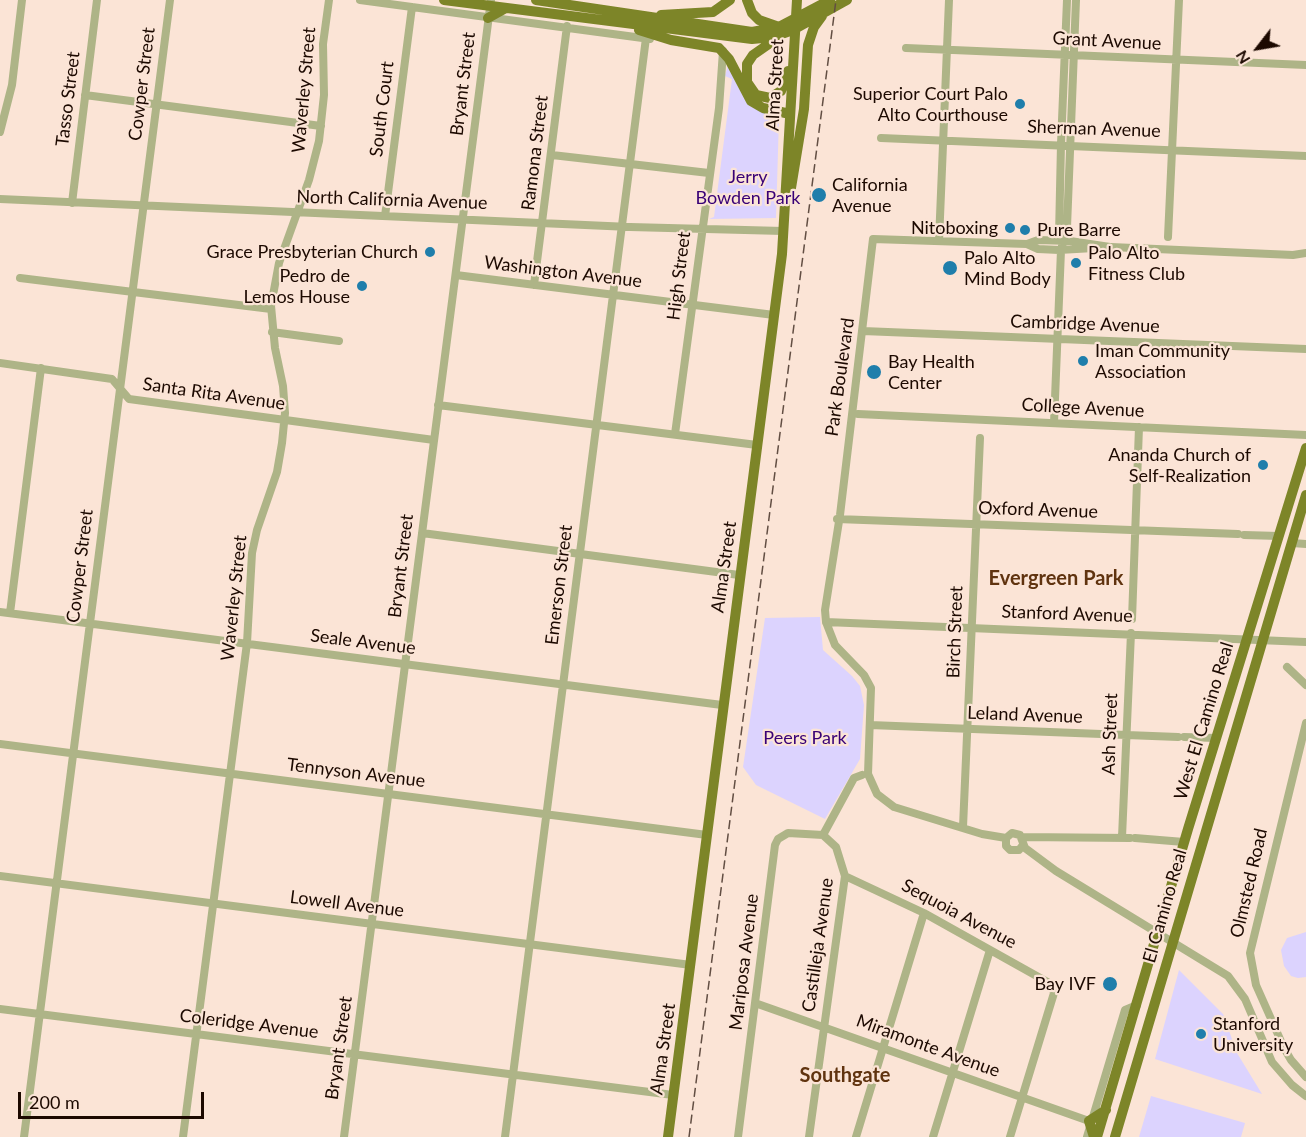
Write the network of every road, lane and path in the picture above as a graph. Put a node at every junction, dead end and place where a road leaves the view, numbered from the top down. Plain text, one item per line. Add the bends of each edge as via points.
1 (22, 0) edge
2 (97, 0) edge
3 (170, 0) edge
4 (329, 0) edge
5 (360, 0) edge
6 (444, 0) edge
7 (536, 0) edge
8 (730, 0) edge
9 (747, 0) edge
10 (847, 0) edge
11 (949, 0) edge
12 (1067, 0) edge
13 (1076, 0) edge
14 (1179, 0) edge
15 (490, 3) edge
16 (825, 3) edge
17 (795, 4) edge
18 (412, 7) junction
19 (506, 8) junction
20 (652, 16) junction
21 (488, 18) junction
22 (567, 26) junction
23 (779, 27) junction
24 (620, 28) junction
25 (794, 32) junction
26 (646, 38) junction
27 (671, 40) junction
28 (906, 48) dead end
29 (722, 50) junction
30 (946, 50) junction
31 (793, 54) junction
32 (1069, 56) junction
33 (1176, 61) junction
34 (1306, 65) edge
35 (85, 96) junction
36 (156, 104) junction
37 (790, 114) junction
38 (321, 126) junction
39 (0, 132) edge
40 (881, 138) dead end
41 (943, 140) junction
42 (1065, 145) junction
43 (1172, 149) junction
44 (552, 155) junction
45 (1306, 156) edge
46 (630, 164) junction
47 (710, 173) junction
48 (0, 199) edge
49 (72, 202) junction
50 (143, 206) junction
51 (785, 211) junction
52 (297, 213) junction
53 (385, 216) junction
54 (462, 220) junction
55 (542, 223) junction
56 (622, 227) junction
57 (702, 229) junction
58 (783, 231) junction
59 (1168, 237) dead end
60 (939, 241) junction
61 (1062, 245) junction
62 (1305, 255) edge
63 (456, 275) junction
64 (20, 278) dead end
65 (534, 285) junction
66 (132, 292) junction
67 (612, 294) junction
68 (692, 305) junction
69 (271, 309) junction
70 (774, 315) junction
71 (863, 331) junction
72 (272, 332) junction
73 (1058, 339) junction
74 (339, 341) dead end
75 (1306, 349) edge
76 (0, 363) edge
77 (41, 368) junction
78 (120, 387) junction
79 (438, 405) junction
80 (858, 414) dead end
81 (285, 420) junction
82 (1054, 423) junction
83 (596, 424) junction
84 (1139, 427) junction
85 (675, 435) junction
86 (1306, 435) edge
87 (980, 438) dead end
88 (434, 440) junction
89 (757, 446) junction
90 (1306, 448) edge
91 (1306, 495) edge
92 (837, 519) junction
93 (975, 524) junction
94 (1135, 530) junction
95 (422, 532) junction
96 (1279, 536) junction
97 (1292, 543) junction
98 (1306, 544) edge
99 (580, 555) junction
100 (739, 575) junction
101 (0, 612) edge
102 (10, 613) junction
103 (1132, 619) dead end
104 (826, 622) junction
105 (90, 624) junction
106 (971, 626) junction
107 (1131, 633) junction
108 (1246, 638) junction
109 (1261, 639) junction
110 (1306, 642) edge
111 (247, 643) junction
112 (405, 664) junction
113 (1287, 667) dead end
114 (562, 685) junction
115 (1248, 685) joint
116 (1306, 685) edge
117 (722, 705) junction
118 (1306, 723) edge
119 (870, 725) junction
120 (967, 729) junction
121 (1126, 735) junction
122 (1216, 738) junction
123 (0, 744) edge
124 (73, 753) junction
125 (230, 774) junction
126 (861, 775) dead end
127 (388, 794) junction
128 (546, 815) junction
129 (963, 827) junction
130 (707, 835) junction
131 (823, 835) junction
132 (1129, 837) junction
133 (1006, 838) junction
134 (1022, 841) junction
135 (1184, 842) junction
136 (1013, 851) junction
137 (1056, 871) junction
138 (0, 876) edge
139 (844, 876) junction
140 (56, 884) junction
141 (213, 903) junction
142 (924, 914) junction
143 (373, 924) junction
144 (1158, 934) junction
145 (1172, 941) junction
146 (530, 944) junction
147 (990, 950) junction
148 (690, 965) junction
149 (755, 1003) junction
150 (1137, 1005) junction
151 (0, 1009) edge
152 (39, 1014) junction
153 (1269, 1014) junction
154 (1253, 1019) junction
155 (824, 1026) junction
156 (197, 1034) junction
157 (882, 1048) junction
158 (355, 1054) junction
159 (953, 1072) junction
160 (513, 1073) junction
161 (1306, 1077) edge
162 (673, 1095) junction
163 (1306, 1096) edge
164 (1022, 1098) junction
165 (1106, 1110) junction
166 (1089, 1121) junction
167 (24, 1137) edge
168 (183, 1137) edge
169 (344, 1137) edge
170 (505, 1137) edge
171 (668, 1137) edge
172 (738, 1137) edge
173 (809, 1137) edge
174 (856, 1137) edge
175 (933, 1137) edge
176 (1011, 1137) edge
177 (1086, 1137) edge
178 (1096, 1137) edge
179 (1115, 1137) edge

1 - 39 street via 12,85
2 - 35 street, Tasso Street
3 - 36 street, Cowper Street
4 - 38 street, Waverley Street via 323,44
5 - 18 street
6 - 15 main road
7 - 20 main road
8 - 20 main road via 713,12
9 - 23 main road via 759,20
10 - 16 main road
11 - 30 street
12 - 32 street
13 - 32 street
14 - 33 street
15 - 19 main road
15 - 21 street, Bryant Street
16 - 23 main road
16 - 25 main road
16 - 51 main road via 810,39 796,165
17 - 25 main road, Alma Street
18 - 21 street
18 - 53 street, South Court
19 - 21 main road
19 - 24 main road
20 - 23 main road via 740,31
21 - 22 street
21 - 54 street, Bryant Street
22 - 24 street
22 - 44 street, Ramona Street
24 - 25 main road via 752,39
24 - 26 street
24 - 27 main road
25 - 31 main road, Alma Street
25 - 31 main road via 761,48 750,59 746,76 752,91 765,98 778,94
26 - 27 street
26 - 46 street, Emerson Street
27 - 29 main road via 714,45
28 - 30 street, Grant Avenue
29 - 37 main road via 751,101
29 - 47 street, High Street
30 - 32 street, Grant Avenue
30 - 41 street
31 - 37 main road, Alma Street
32 - 33 street, Grant Avenue
32 - 42 street
33 - 34 street, Grant Avenue
33 - 43 street
35 - 36 street
35 - 49 street, Tasso Street
36 - 38 street
36 - 50 street, Cowper Street
37 - 51 main road, Alma Street
38 - 52 street, Waverley Street
40 - 41 street, Sherman Avenue
41 - 42 street, Sherman Avenue
41 - 60 street
42 - 43 street, Sherman Avenue
42 - 61 street via 1059,235
43 - 45 street, Sherman Avenue
43 - 59 street
44 - 46 street
44 - 55 street, Ramona Street
46 - 47 street
46 - 56 street, Emerson Street
47 - 57 street, High Street
48 - 49 street, North California Avenue
49 - 50 street, North California Avenue
50 - 52 street, North California Avenue
50 - 66 street, Cowper Street
51 - 58 main road, Alma Street
52 - 53 street, North California Avenue
52 - 69 street, Waverley Street via 279,263
53 - 54 street, North California Avenue
54 - 55 street, North California Avenue
54 - 63 street, Bryant Street
55 - 56 street, North California Avenue
55 - 65 street, Ramona Street
56 - 57 street, North California Avenue
56 - 67 street, Emerson Street
57 - 58 street, North California Avenue
57 - 68 street, High Street
58 - 70 main road, Alma Street
60 - 61 street via 1027,244 1038,249
60 - 71 street, Park Boulevard via 873,239
61 - 62 street
61 - 73 street
63 - 65 street, Washington Avenue
63 - 79 street, Bryant Street
64 - 66 street
65 - 67 street, Washington Avenue
66 - 69 street
66 - 78 street, Cowper Street
67 - 68 street, Washington Avenue
67 - 83 street, Emerson Street
68 - 70 street, Washington Avenue
68 - 85 street, High Street
69 - 72 street, Waverley Street
70 - 89 main road, Alma Street
71 - 73 street, Cambridge Avenue
71 - 92 street, Park Boulevard
72 - 74 street
72 - 81 street, Waverley Street
73 - 75 street, Cambridge Avenue
73 - 82 street
76 - 77 street, Santa Rita Avenue
77 - 78 street, Santa Rita Avenue via 112,378
77 - 102 street
78 - 81 street, Santa Rita Avenue via 129,399
78 - 105 street, Cowper Street
79 - 83 street
79 - 88 street, Bryant Street
80 - 82 street, College Avenue
81 - 88 street, Santa Rita Avenue
81 - 111 street, Waverley Street via 277,472 252,553
82 - 84 street, College Avenue
83 - 85 street
83 - 99 street, Emerson Street
84 - 86 street, College Avenue
84 - 94 street
85 - 89 street
87 - 93 street, Birch Street
88 - 95 street, Bryant Street
89 - 100 main road, Alma Street
90 - 96 main road, West El Camino Real
91 - 97 main road, West El Camino Real
92 - 93 street, Oxford Avenue
92 - 104 street, Park Boulevard
93 - 94 street, Oxford Avenue
93 - 106 street, Birch Street
94 - 96 street, Oxford Avenue
94 - 103 street
95 - 99 street
95 - 112 street, Bryant Street
96 - 108 main road, West El Camino Real
97 - 98 street
97 - 109 main road, West El Camino Real
99 - 100 street
99 - 114 street, Emerson Street
100 - 117 main road, Alma Street
101 - 102 street, Seale Avenue
102 - 105 street, Seale Avenue
104 - 106 street, Stanford Avenue
104 - 119 street, Park Boulevard via 835,645 868,682
105 - 111 street, Seale Avenue
105 - 124 street, Cowper Street
106 - 107 street, Stanford Avenue
106 - 120 street, Birch Street
107 - 108 street, Stanford Avenue
107 - 121 street, Ash Street
108 - 109 street, Stanford Avenue
108 - 122 main road, West El Camino Real
109 - 110 street, Stanford Avenue
109 - 115 main road, West El Camino Real
111 - 112 street, Seale Avenue
111 - 125 street, Waverley Street
112 - 114 street, Seale Avenue
112 - 127 street, Bryant Street
113 - 116 street
114 - 117 street, Seale Avenue
114 - 128 street, Emerson Street
115 - 145 main road, El Camino Real
117 - 130 main road, Alma Street
118 - 153 street, Olmsted Road via 1251,943 1252,974
119 - 120 street, Leland Avenue
119 - 129 street, Park Boulevard via 868,774 879,797 894,807
120 - 121 street, Leland Avenue
120 - 129 street, Birch Street
121 - 122 street, Leland Avenue
121 - 132 street, Ash Street
122 - 135 main road, West El Camino Real
123 - 124 street, Tennyson Avenue
124 - 125 street, Tennyson Avenue
124 - 140 street, Cowper Street
125 - 127 street, Tennyson Avenue
125 - 141 street, Waverley Street
126 - 131 street via 854,778
127 - 128 street, Tennyson Avenue
127 - 143 street, Bryant Street
128 - 130 street, Tennyson Avenue
128 - 146 street, Emerson Street
129 - 133 street, Park Boulevard
130 - 148 main road, Alma Street
131 - 139 street, Castilleja Avenue via 836,847
131 - 149 street, Mariposa Avenue via 788,832 775,845
132 - 134 street
132 - 135 street
133 - 134 street, Park Boulevard via 1012,833
133 - 136 street via 1006,846
134 - 136 street
134 - 137 street
135 - 144 main road, West El Camino Real
136 - 137 street
137 - 144 street
138 - 140 street, Lowell Avenue
139 - 142 street, Sequoia Avenue
139 - 155 street, Castilleja Avenue
140 - 141 street, Lowell Avenue
140 - 152 street, Cowper Street
141 - 143 street, Lowell Avenue
141 - 156 street, Waverley Street
142 - 147 street, Sequoia Avenue
142 - 157 street
143 - 146 street, Lowell Avenue
143 - 158 street, Bryant Street
144 - 145 street
144 - 150 main road, West El Camino Real
145 - 154 street via 1228,976 1245,999
145 - 179 main road, El Camino Real
146 - 148 street, Lowell Avenue
146 - 160 street, Emerson Street
147 - 159 street
147 - 164 street, Sequoia Avenue via 1043,978 1053,988
148 - 162 main road, Alma Street
149 - 155 street, Miramonte Avenue
149 - 172 street, Mariposa Avenue
150 - 165 main road
150 - 166 street via 1125,1010
151 - 152 street, Coleridge Avenue
152 - 156 street, Coleridge Avenue
152 - 167 street, Cowper Street
153 - 154 street
153 - 161 street, Olmsted Road via 1291,1060
154 - 163 street via 1272,1062
155 - 157 street, Miramonte Avenue
155 - 173 street, Castilleja Avenue
156 - 158 street, Coleridge Avenue
156 - 168 street, Waverley Street
157 - 159 street, Miramonte Avenue
157 - 174 street
158 - 160 street, Coleridge Avenue
158 - 169 street, Bryant Street
159 - 164 street, Miramonte Avenue
159 - 175 street
160 - 162 street, Coleridge Avenue
160 - 170 street, Emerson Street
162 - 171 main road, Alma Street
164 - 166 street, Miramonte Avenue
164 - 176 street
165 - 166 main road
165 - 178 main road
166 - 177 street
166 - 178 main road

